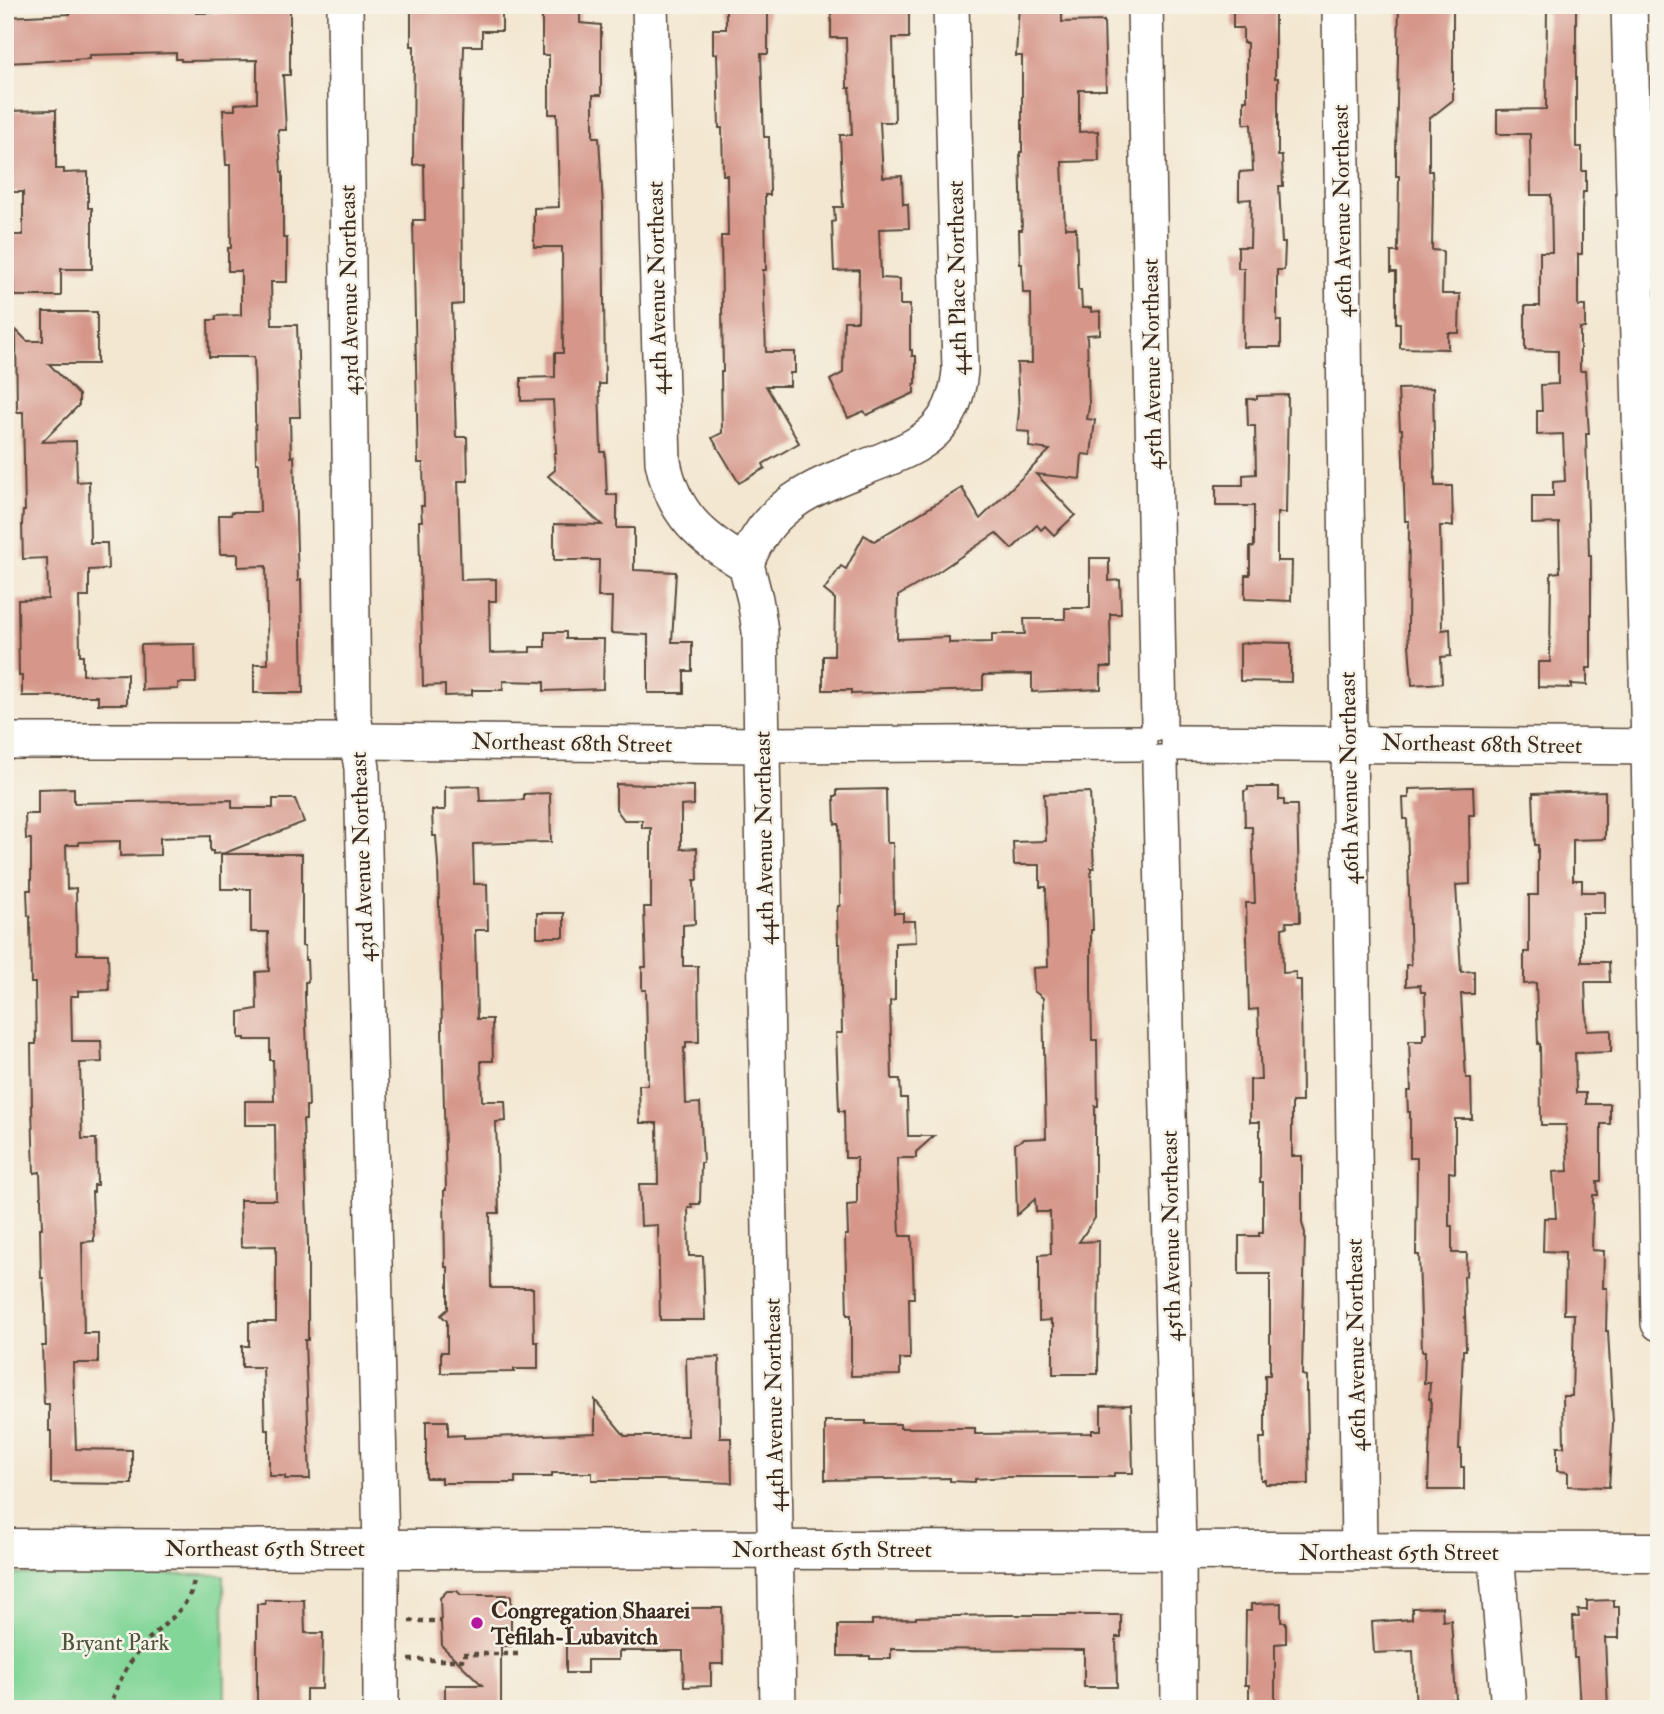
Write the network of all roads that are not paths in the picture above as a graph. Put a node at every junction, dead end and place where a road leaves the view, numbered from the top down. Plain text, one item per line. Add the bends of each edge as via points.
1 (345, 5) edge
2 (650, 5) edge
3 (951, 5) edge
4 (1145, 5) edge
5 (1340, 5) edge
6 (1629, 5) edge
7 (746, 564) junction
8 (5, 741) edge
9 (358, 741) junction
10 (1159, 743) junction
11 (1348, 743) junction
12 (763, 745) junction
13 (1654, 746) edge
14 (1659, 1323) edge
15 (5, 1548) edge
16 (381, 1548) junction
17 (776, 1549) junction
18 (1178, 1551) junction
19 (1359, 1552) junction
20 (1496, 1552) junction
21 (1659, 1552) edge
22 (381, 1709) edge
23 (778, 1709) edge
24 (1179, 1709) edge
25 (1508, 1709) edge

1 - 9 street, 43rd Avenue Northeast via 353,715
2 - 7 street, 44th Avenue Northeast via 663,462 667,482 689,521
3 - 7 street, 44th Place Northeast via 960,371 954,400 940,425 918,444 818,486 782,509 753,543
4 - 10 street, 45th Avenue Northeast
5 - 11 street, 46th Avenue Northeast
6 - 13 street
7 - 12 street, 44th Avenue Northeast via 760,631
8 - 9 street, Northeast 68th Street
9 - 12 street, Northeast 68th Street
9 - 16 street, 43rd Avenue Northeast
10 - 11 street, Northeast 68th Street
10 - 12 street, Northeast 68th Street
10 - 18 street, 45th Avenue Northeast
11 - 13 street, Northeast 68th Street
11 - 19 street, 46th Avenue Northeast
12 - 17 street, 44th Avenue Northeast
13 - 14 street
15 - 16 main road, Northeast 65th Street
16 - 17 main road, Northeast 65th Street
16 - 22 street, 43rd Avenue Northeast
17 - 18 main road, Northeast 65th Street
17 - 23 street, 44th Avenue Northeast
18 - 19 main road, Northeast 65th Street
18 - 24 street, 45th Avenue Northeast
19 - 20 main road, Northeast 65th Street
20 - 21 main road, Northeast 65th Street
20 - 25 street

